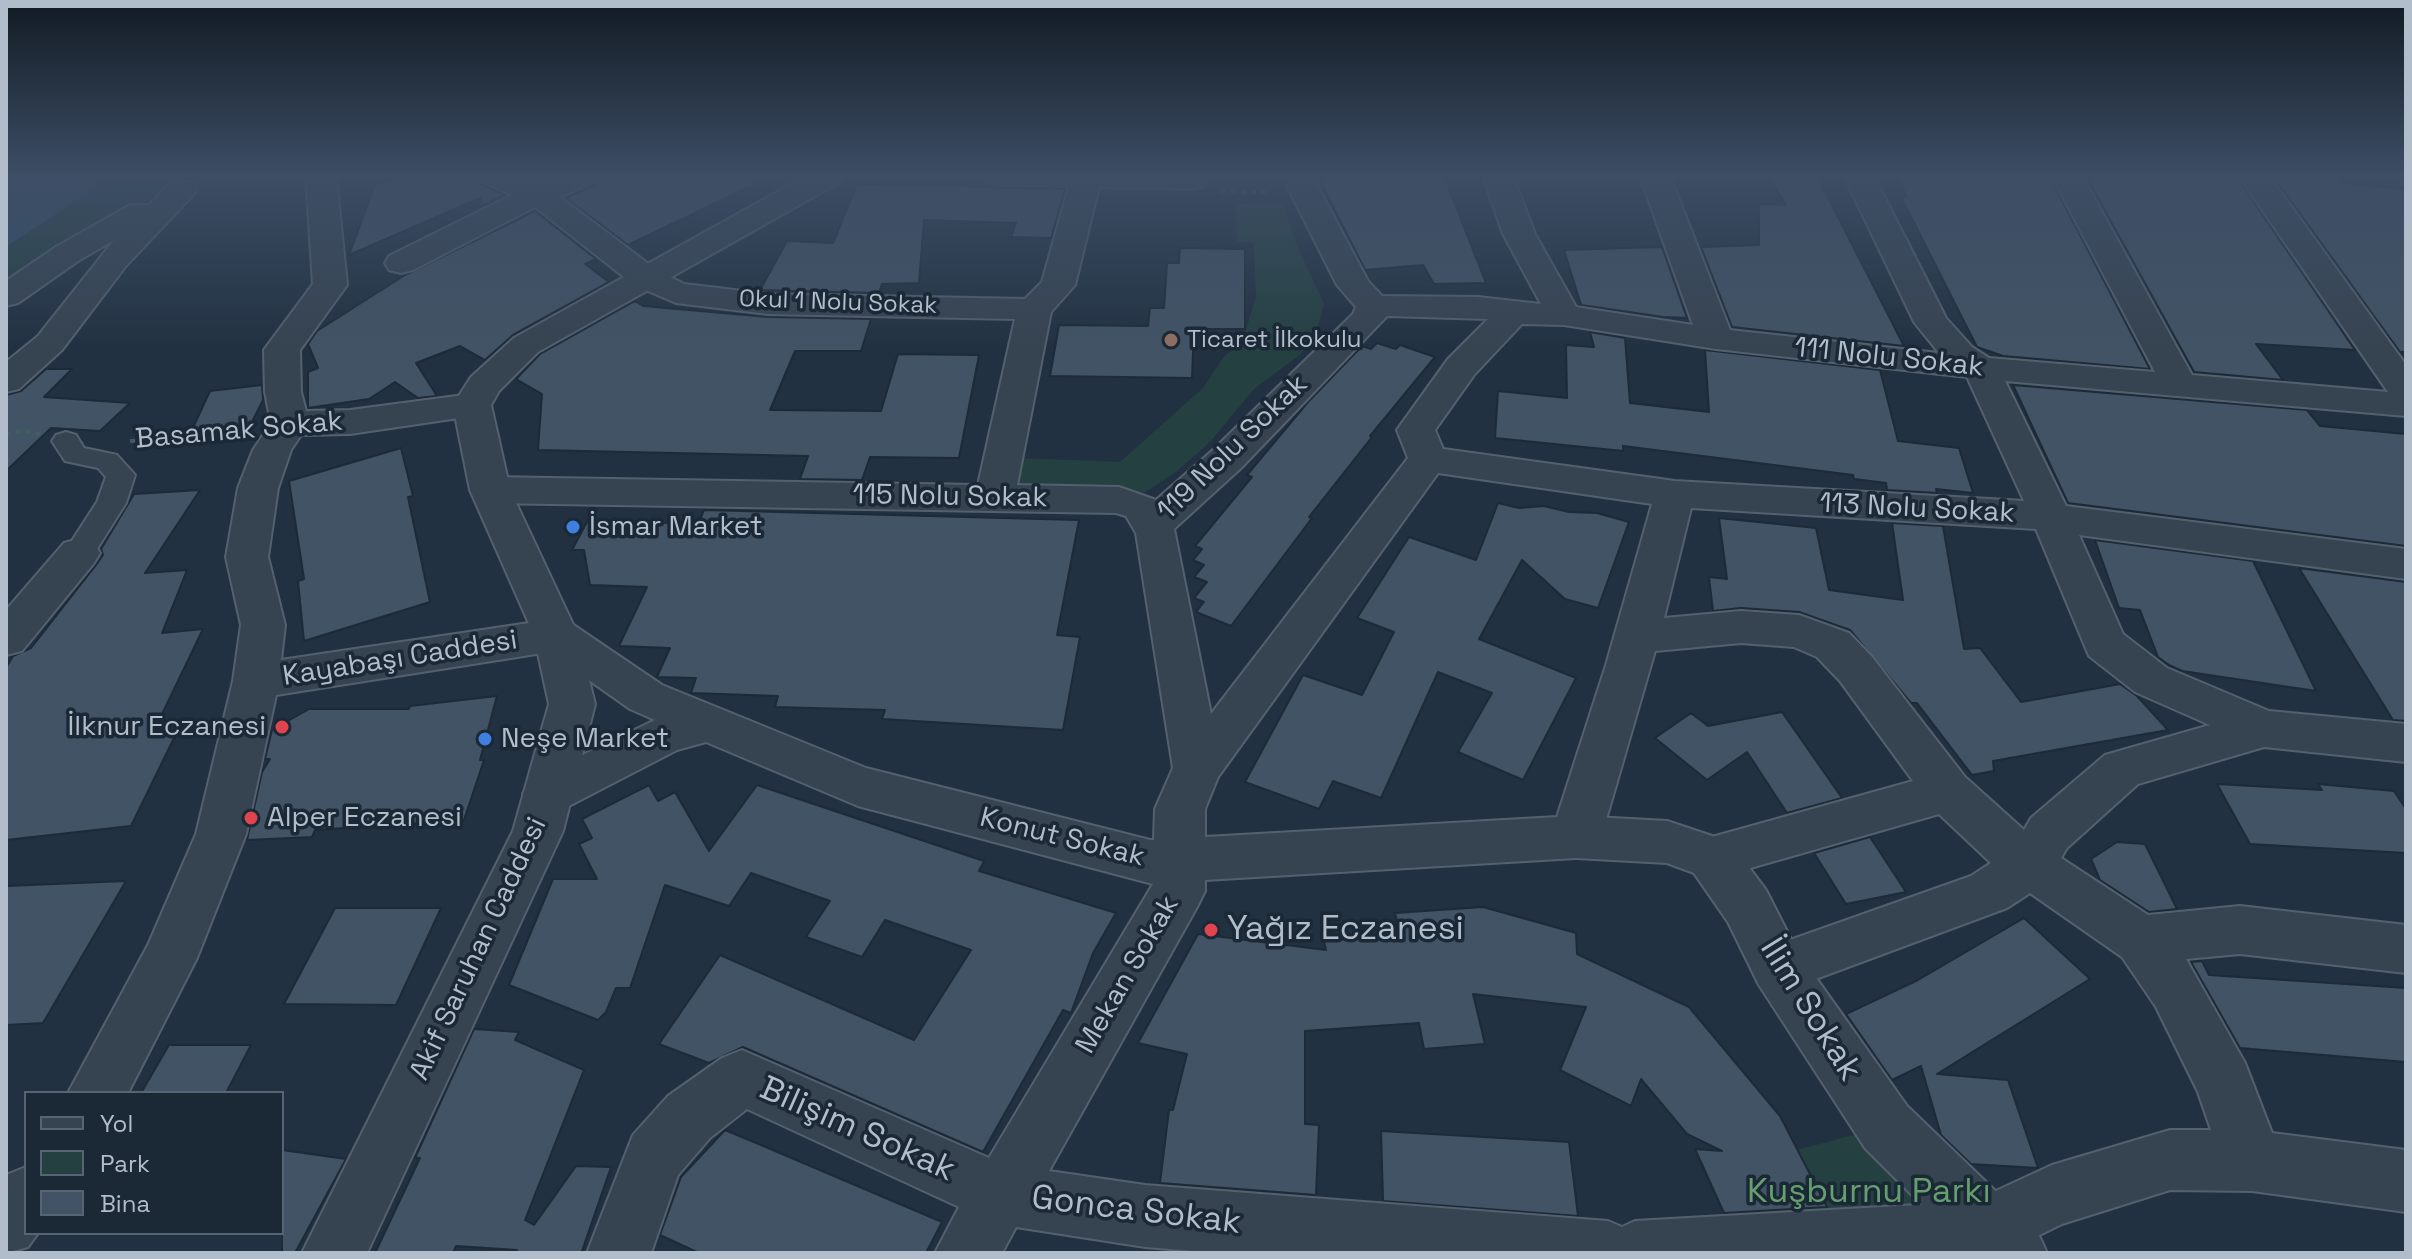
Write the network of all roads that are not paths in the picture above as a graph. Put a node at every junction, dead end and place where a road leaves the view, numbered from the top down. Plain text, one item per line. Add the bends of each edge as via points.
1 (101, 235) edge
2 (139, 235) edge
3 (326, 235) edge
4 (458, 235) edge
5 (590, 235) edge
6 (724, 235) edge
7 (1071, 235) edge
8 (1327, 235) edge
9 (1519, 235) edge
10 (1677, 235) edge
11 (1888, 235) edge
12 (2099, 235) edge
13 (2296, 235) edge
14 (401, 263) dead end
15 (646, 278) junction
16 (6, 296) edge
17 (1373, 306) junction
18 (1034, 309) junction
19 (1513, 313) junction
20 (1564, 315) junction
21 (1716, 339) junction
22 (1981, 368) junction
23 (6, 381) edge
24 (2179, 384) junction
25 (2406, 391) edge
26 (472, 405) junction
27 (2406, 405) edge
28 (290, 423) junction
29 (66, 441) road end
30 (1428, 459) junction
31 (490, 490) junction
32 (1675, 494) junction
33 (995, 497) junction
34 (2052, 519) junction
35 (1152, 526) junction
36 (79, 553) joint
37 (2406, 564) edge
38 (556, 635) junction
39 (1638, 636) junction
40 (6, 639) edge
41 (256, 681) junction
42 (708, 723) junction
43 (2264, 729) junction
44 (2406, 743) edge
45 (1197, 768) junction
46 (1948, 791) junction
47 (548, 794) junction
48 (1576, 837) junction
49 (1712, 857) junction
50 (1179, 862) junction
51 (2030, 865) junction
52 (2141, 940) junction
53 (2406, 949) edge
54 (1778, 968) junction
55 (98, 1091) edge
56 (2252, 1161) junction
57 (2406, 1181) edge
58 (999, 1194) junction
59 (24, 1201) edge
60 (6, 1225) edge
61 (2002, 1240) edge
62 (334, 1253) edge
63 (619, 1253) edge
64 (967, 1253) edge
65 (1608, 1253) edge
66 (1635, 1253) edge

1 - 16 street
2 - 23 street via 50,343
3 - 28 street via 330,285 282,350
4 - 14 street
5 - 15 street, Okul 1 Nolu Sokak
6 - 15 street
7 - 18 street via 1058,285
8 - 17 street via 1354,285
9 - 20 street
10 - 21 street
11 - 22 street via 1931,322 1959,355
12 - 24 street
13 - 25 street
15 - 18 street, Okul 1 Nolu Sokak via 676,293 768,304
15 - 26 street via 526,345 484,385
17 - 19 street, 111 Nolu Sokak via 1478,307
17 - 35 street, 119 Nolu Sokak via 1369,318
18 - 33 street
19 - 20 street, 111 Nolu Sokak
19 - 30 street via 1461,367 1416,430
20 - 21 street, 111 Nolu Sokak
21 - 22 street, 111 Nolu Sokak
22 - 24 street, 111 Nolu Sokak
22 - 34 street
24 - 27 street, 111 Nolu Sokak
26 - 28 street, Basamak Sokak via 350,422
26 - 31 street, Akif Saruhan Caddesi
28 - 41 street via 272,450 258,488 247,557 263,625
29 - 36 street via 75,455 107,461 121,475 111,503
30 - 32 street, 113 Nolu Sokak
30 - 45 street, Mekan Sokak
31 - 33 street, 115 Nolu Sokak
31 - 38 street, Akif Saruhan Caddesi
32 - 34 street, 113 Nolu Sokak
32 - 39 street
33 - 35 street, 115 Nolu Sokak via 1119,500 1140,507
34 - 37 street, 113 Nolu Sokak
34 - 43 street via 2105,644 2151,680
35 - 45 street
36 - 40 street
38 - 41 street, Kayabaşı Caddesi
38 - 42 street, Konut Sokak via 646,697
38 - 47 street, Akif Saruhan Caddesi via 572,704
39 - 46 street via 1741,627 1799,631 1833,645
39 - 48 street
41 - 55 street, Kayabaşı Caddesi via 221,834 170,958
42 - 47 street via 651,741
42 - 50 street, Konut Sokak via 858,786 1150,862
43 - 44 street
43 - 51 street via 2122,769 2049,833
45 - 50 street, Mekan Sokak via 1180,809
46 - 49 street
46 - 51 street
47 - 62 street, Akif Saruhan Caddesi via 538,831
48 - 49 street via 1667,842
48 - 50 street, Konut Sokak
49 - 54 street, İlim Sokak via 1747,906
50 - 58 street, Mekan Sokak via 1179,891
51 - 52 street
51 - 54 street via 1989,892
52 - 53 street via 2240,930
52 - 56 street via 2175,989 2224,1083
54 - 61 street, İlim Sokak via 1886,1127
56 - 57 street
56 - 61 street via 2170,1160 2052,1196
58 - 63 street, Bilişim Sokak via 742,1078 689,1117 654,1156
58 - 64 street, Mekan Sokak
58 - 65 street, Gonca Sokak via 1145,1216
59 - 60 street
61 - 66 street via 1917,1236

